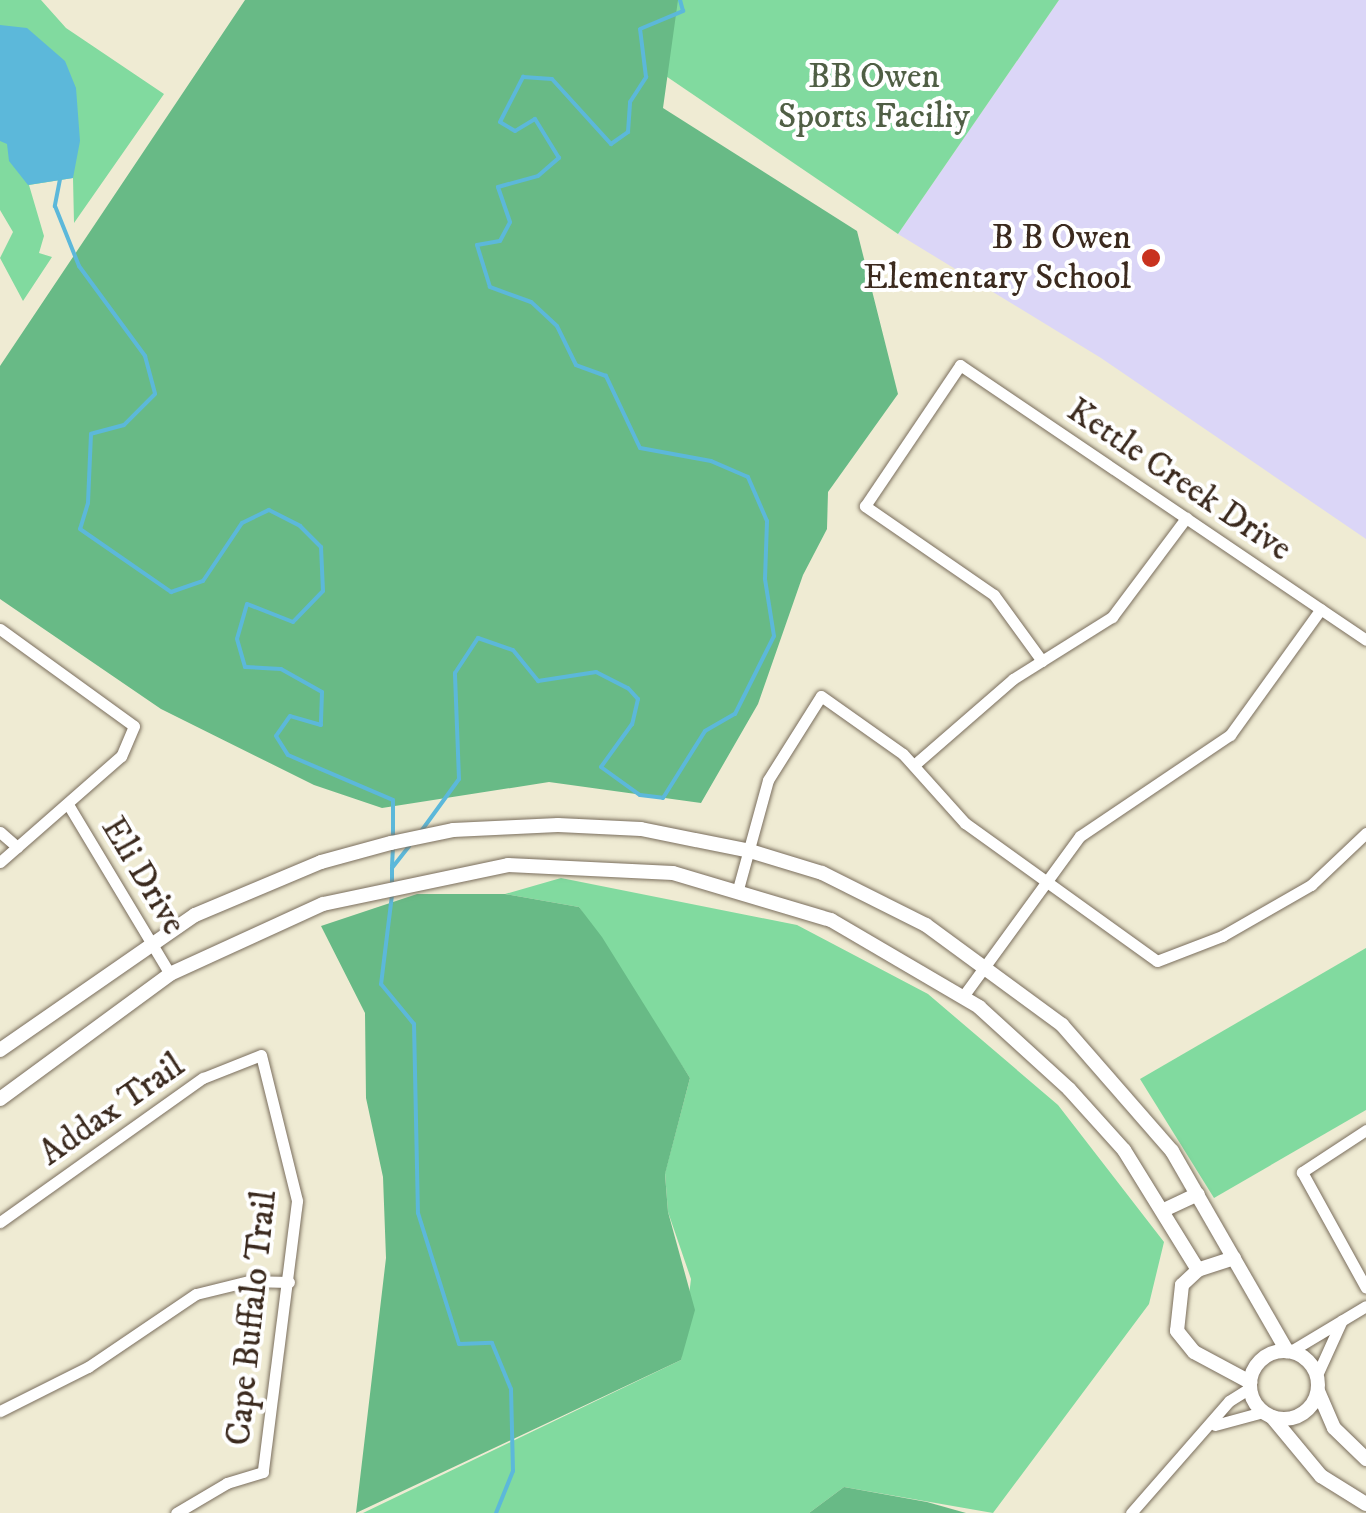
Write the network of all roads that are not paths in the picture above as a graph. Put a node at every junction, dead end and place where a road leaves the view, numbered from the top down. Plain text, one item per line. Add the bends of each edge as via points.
1 (1186, 518) junction
2 (1321, 609) junction
3 (0, 628) edge
4 (1366, 640) edge
5 (1042, 661) junction
6 (914, 766) junction
7 (69, 806) junction
8 (0, 832) edge
9 (1366, 833) edge
10 (16, 847) junction
11 (750, 851) junction
12 (0, 862) edge
13 (1046, 882) junction
14 (738, 889) junction
15 (154, 944) junction
16 (988, 965) junction
17 (170, 974) junction
18 (964, 996) junction
19 (0, 1050) edge
20 (261, 1055) joint
21 (0, 1099) edge
22 (1366, 1130) edge
23 (1198, 1194) junction
24 (0, 1206) edge
25 (1166, 1209) junction
26 (4, 1220) edge
27 (1234, 1258) junction
28 (1198, 1270) junction
29 (290, 1282) junction
30 (1366, 1288) edge
31 (1366, 1306) edge
32 (1342, 1320) junction
33 (1289, 1351) junction
34 (1317, 1383) junction
35 (1250, 1385) junction
36 (0, 1411) edge
37 (1267, 1414) junction
38 (1211, 1426) junction
39 (1366, 1459) edge
40 (1366, 1504) edge
41 (176, 1513) edge
42 (1131, 1513) edge

1 - 2 street, Kettle Creek Drive
1 - 5 street via 1120,610
1 - 5 street, Kettle Creek Drive via 960,365 865,506 994,595
2 - 4 street, Kettle Creek Drive
2 - 13 street via 1230,735 1096,821
3 - 7 street via 134,726 121,756
5 - 6 street
6 - 11 street via 821,696 770,775
6 - 13 street via 960,820
7 - 10 street
7 - 15 street, Eli Drive
8 - 10 street
9 - 13 street via 1311,885 1222,936 1156,961
10 - 12 street
11 - 14 street
11 - 15 street via 641,829 483,829 423,836 321,862 195,915
11 - 16 street via 855,888
13 - 16 street
14 - 17 street via 673,873 587,865 472,872 323,904
14 - 18 street via 830,920
15 - 17 street, Eli Drive
15 - 19 street
16 - 18 street
16 - 23 street via 1094,1056
17 - 21 street
18 - 25 street via 1069,1089
20 - 26 street, Addax Trail via 203,1078
20 - 29 street, Cape Buffalo Trail via 296,1185
22 - 30 street via 1302,1172
23 - 25 street
23 - 27 street
24 - 26 street
25 - 28 street
27 - 28 street
27 - 33 street
28 - 35 street via 1182,1286 1176,1331 1220,1370
29 - 36 street via 249,1281 196,1294 79,1372
29 - 41 street, Cape Buffalo Trail via 264,1472 228,1483
31 - 32 street
32 - 33 street
32 - 34 street
33 - 34 street
33 - 35 street via 1258,1362
34 - 37 street via 1297,1417
34 - 39 street via 1334,1428
35 - 37 street
35 - 38 street
37 - 38 street
37 - 40 street via 1321,1476
38 - 42 street

